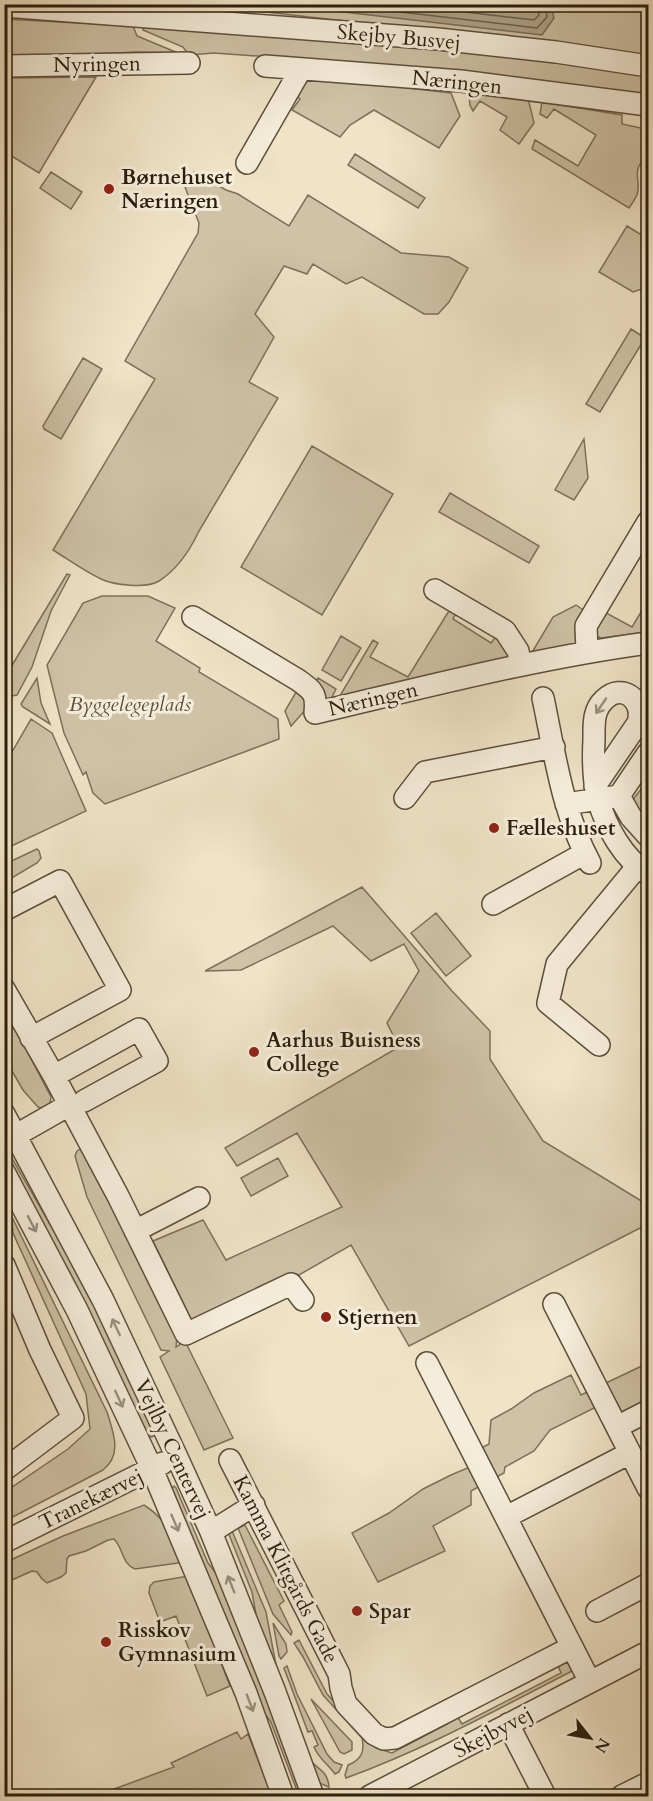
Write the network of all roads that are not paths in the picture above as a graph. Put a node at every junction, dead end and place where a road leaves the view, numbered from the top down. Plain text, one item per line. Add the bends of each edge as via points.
1 (4, 6) edge
2 (189, 63) dead end
3 (4, 66) edge
4 (265, 66) dead end
5 (648, 66) edge
6 (301, 69) junction
7 (648, 105) edge
8 (247, 163) dead end
9 (648, 522) edge
10 (435, 590) dead end
11 (193, 617) dead end
12 (648, 643) edge
13 (587, 651) junction
14 (521, 665) junction
15 (543, 698) dead end
16 (554, 747) junction
17 (648, 753) edge
18 (604, 793) junction
19 (405, 798) dead end
20 (566, 804) junction
21 (648, 836) edge
22 (643, 870) edge
23 (493, 904) dead end
24 (4, 910) edge
25 (4, 989) edge
26 (31, 1038) junction
27 (600, 1045) dead end
28 (54, 1076) junction
29 (76, 1103) junction
30 (4, 1114) edge
31 (10, 1138) edge
32 (4, 1173) edge
33 (199, 1198) dead end
34 (135, 1231) junction
35 (4, 1265) edge
36 (303, 1300) dead end
37 (554, 1304) dead end
38 (427, 1363) dead end
39 (648, 1411) edge
40 (617, 1427) junction
41 (630, 1453) junction
42 (176, 1455) junction
43 (230, 1460) dead end
44 (152, 1469) junction
45 (4, 1470) edge
46 (648, 1488) edge
47 (254, 1505) junction
48 (506, 1517) junction
49 (211, 1532) junction
50 (4, 1542) edge
51 (648, 1584) edge
52 (597, 1611) dead end
53 (572, 1647) junction
54 (648, 1652) edge
55 (590, 1682) junction
56 (508, 1724) junction
57 (648, 1783) edge
58 (284, 1797) edge
59 (313, 1797) edge
60 (370, 1797) edge
61 (544, 1797) edge
62 (622, 1797) edge

1 - 5 street, Skejby Busvej via 438,39
2 - 3 street, Nyringen
4 - 6 street, Næringen
6 - 7 street, Næringen via 460,81
6 - 8 street
9 - 13 street via 586,626
10 - 14 street via 505,631 518,651
11 - 14 street, Næringen via 311,690 317,698 315,713
12 - 13 street, Næringen
13 - 14 street, Næringen
15 - 16 street
16 - 19 street via 424,772
16 - 20 street
17 - 18 street
18 - 20 street
18 - 21 street
18 - 22 street via 608,826 620,846
20 - 23 street via 587,858
22 - 27 street via 557,964 548,1003
24 - 26 street via 60,881 120,990
25 - 26 street
26 - 28 street
28 - 29 street
28 - 29 street via 139,1029 157,1061
29 - 31 street
29 - 34 street
30 - 31 street, Vejlby Centervej
42 -> 31 street, Vejlby Centervej via 103,1300
32 -> 44 street, Vejlby Centervej via 77,1310
33 - 34 street
34 - 36 street via 186,1334 291,1284
35 - 45 street via 43,1359 73,1418
37 - 40 street
38 - 48 street
39 - 40 street
40 - 41 street
41 - 46 street
41 - 48 street
42 - 44 street, Tranekærvej
42 - 49 street, Vejlby Centervej
43 - 47 street, Kamma Klitgårds Gade
44 - 50 street, Tranekærvej
44 -> 58 street, Vejlby Centervej via 246,1693
47 - 49 street
47 - 53 street, Kamma Klitgårds Gade via 339,1674 346,1704 374,1734 384,1739 395,1738
48 - 53 street
59 -> 49 street, Vejlby Centervej
51 - 52 street
53 - 55 street
54 - 55 street, Skejbyvej
55 - 56 street, Skejbyvej
56 - 60 street, Skejbyvej
56 - 61 street
57 - 62 street

